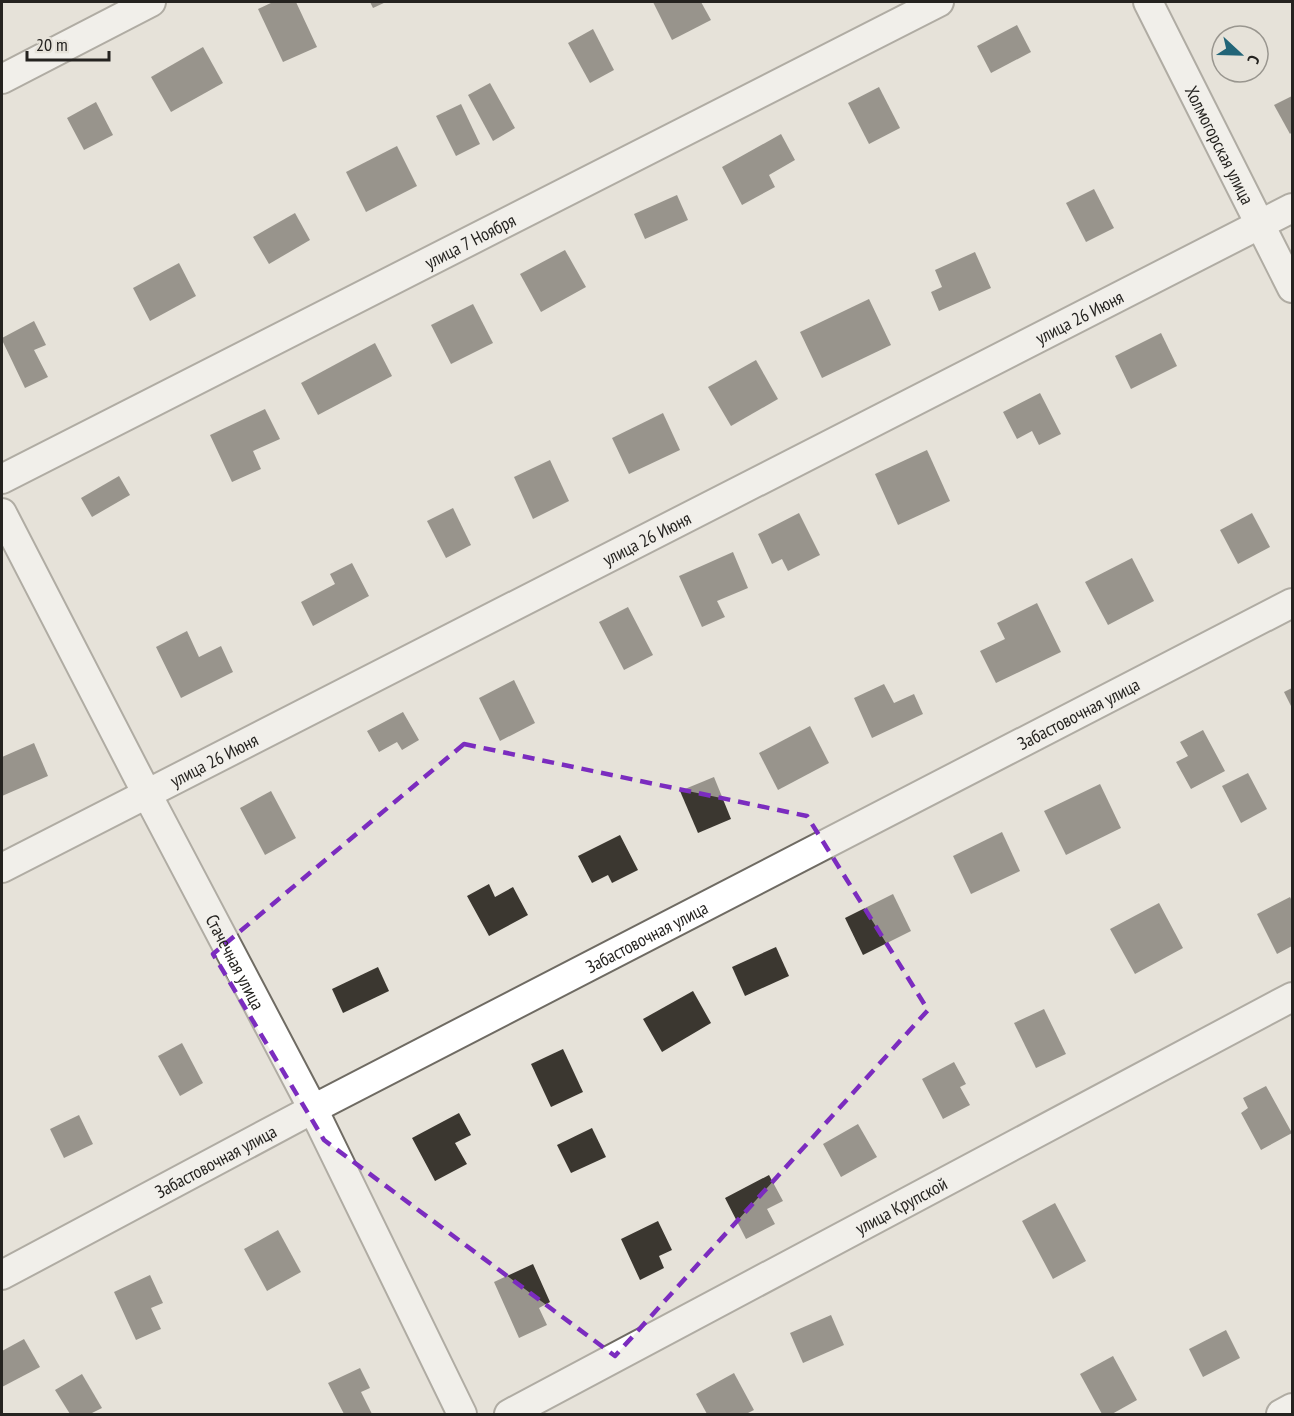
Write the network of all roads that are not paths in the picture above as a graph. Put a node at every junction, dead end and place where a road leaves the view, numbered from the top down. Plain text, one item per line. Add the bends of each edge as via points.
1 (151, 2) edge
2 (939, 2) edge
3 (1148, 2) edge
4 (2, 79) edge
5 (1293, 208) edge
6 (1260, 224) junction
7 (1293, 288) edge
8 (2, 479) edge
9 (2, 513) edge
10 (1293, 603) edge
11 (147, 794) junction
12 (2, 868) edge
13 (1293, 997) edge
14 (313, 1109) junction
15 (2, 1275) edge
16 (1293, 1408) edge
17 (462, 1414) edge
18 (509, 1414) edge
19 (1281, 1414) edge

1 - 4 street
2 - 8 street, улица 7 Ноября
3 - 6 street, Холмогорская улица
5 - 6 street, улица 26 Июня
6 - 7 street, Холмогорская улица
6 - 11 street, улица 26 Июня
9 - 11 street, Стачечная улица
10 - 14 street, Забастовочная улица
11 - 12 street, улица 26 Июня
11 - 14 street, Стачечная улица
13 - 18 street, улица Крупской
14 - 15 street, Забастовочная улица
14 - 17 street, Стачечная улица
16 - 19 street

